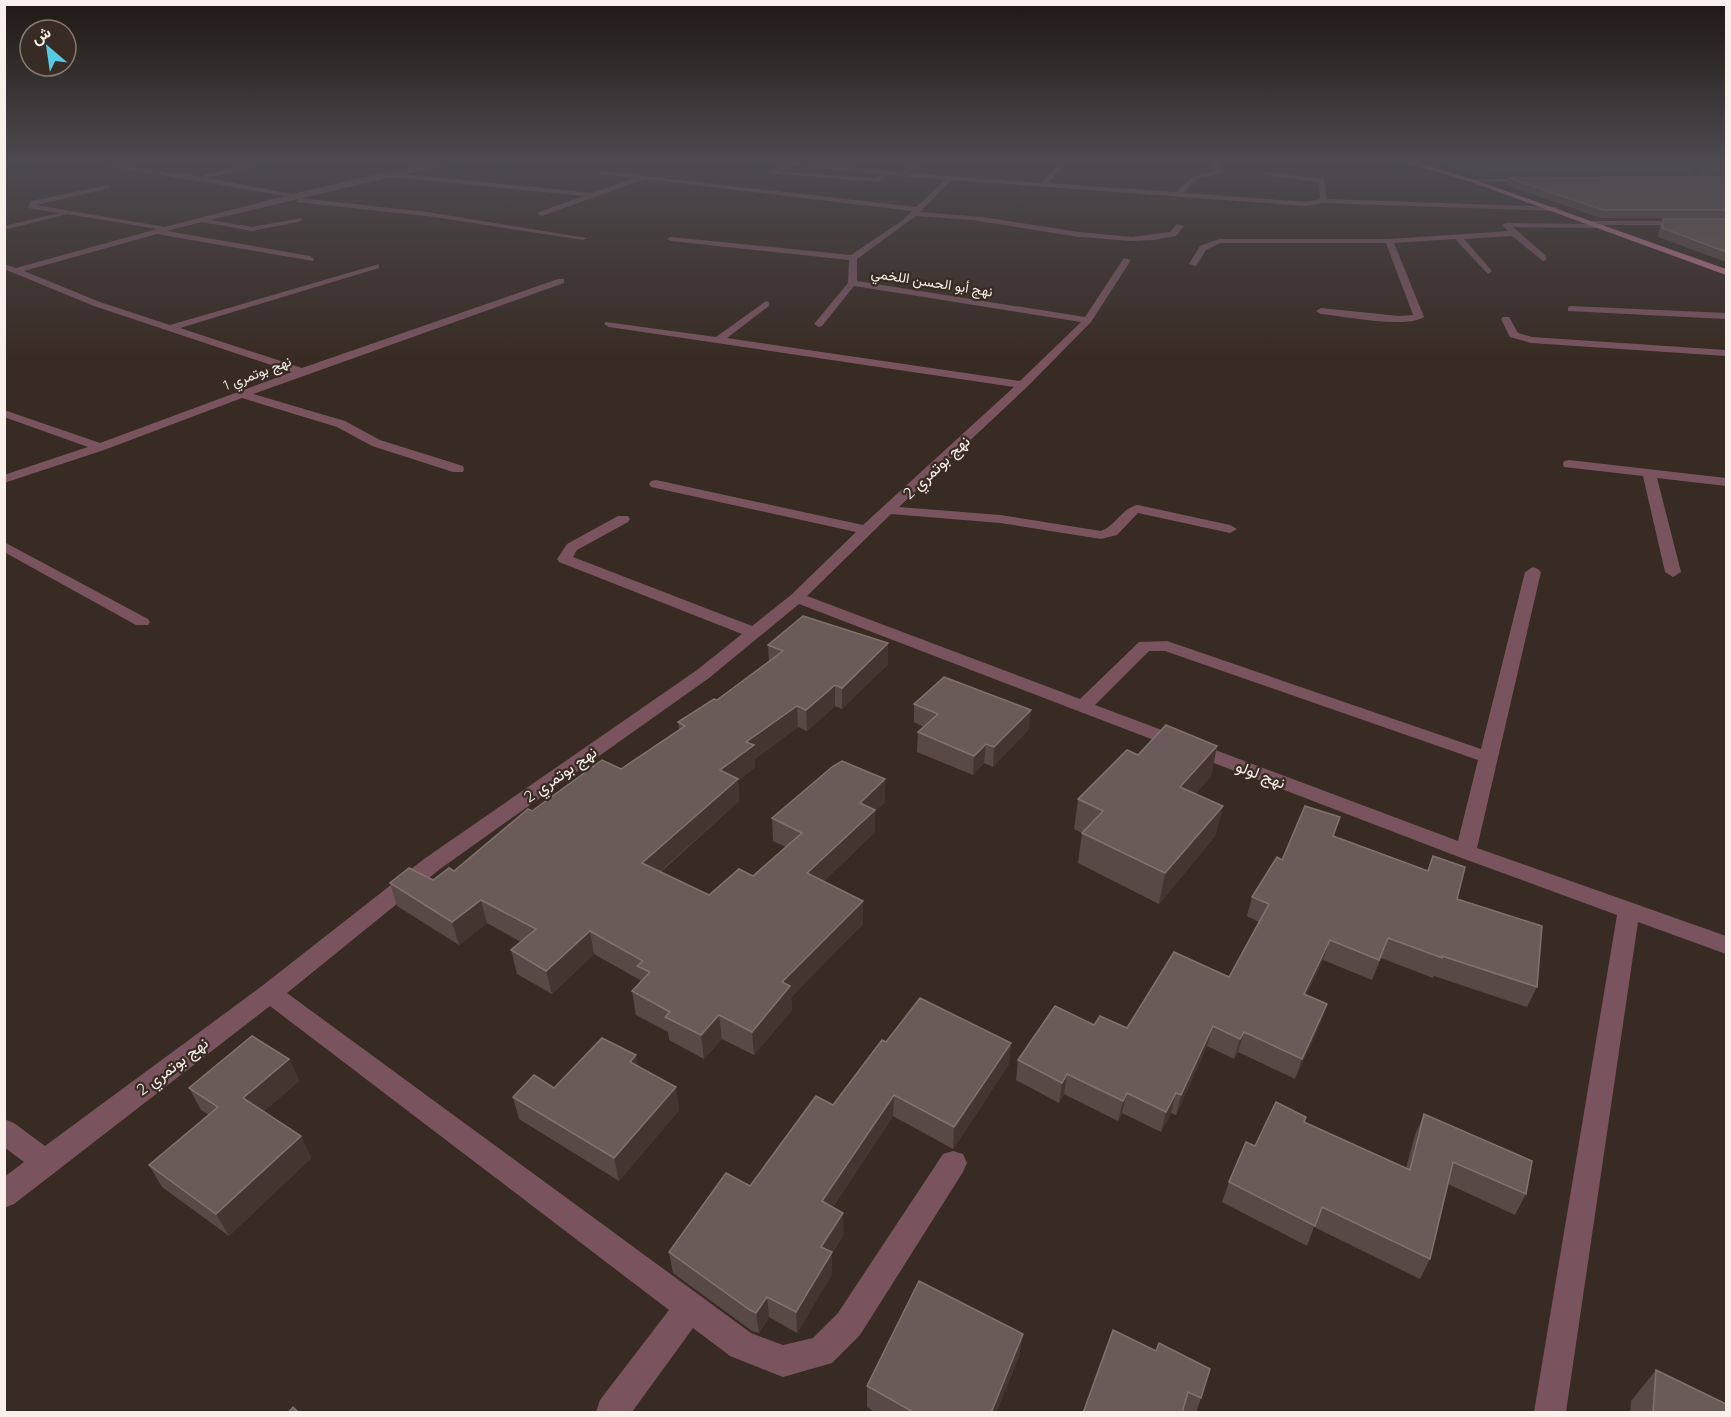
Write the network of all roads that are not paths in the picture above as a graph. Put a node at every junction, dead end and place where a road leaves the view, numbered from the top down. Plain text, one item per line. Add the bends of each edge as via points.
1 (153, 226) edge
2 (173, 226) edge
3 (235, 226) edge
4 (270, 226) edge
5 (506, 226) edge
6 (897, 226) edge
7 (1030, 226) edge
8 (1180, 226) dead end
9 (1507, 226) edge
10 (1600, 226) edge
11 (165, 228) junction
12 (155, 232) junction
13 (1514, 233) junction
14 (1457, 236) junction
15 (583, 238) dead end
16 (671, 240) dead end
17 (1389, 242) junction
18 (853, 258) junction
19 (1543, 258) dead end
20 (310, 259) dead end
21 (1127, 260) dead end
22 (1193, 264) dead end
23 (5, 266) edge
24 (376, 266) dead end
25 (17, 270) junction
26 (1488, 271) dead end
27 (1726, 272) edge
28 (561, 281) dead end
29 (852, 283) junction
30 (766, 304) dead end
31 (1571, 309) dead end
32 (1321, 311) dead end
33 (1637, 317) dead end
34 (1726, 318) edge
35 (1506, 319) dead end
36 (1088, 320) junction
37 (609, 324) dead end
38 (819, 324) dead end
39 (171, 328) junction
40 (718, 340) junction
41 (1726, 353) edge
42 (302, 372) junction
43 (1023, 385) junction
44 (243, 395) junction
45 (4, 413) edge
46 (100, 447) junction
47 (1569, 464) dead end
48 (458, 469) dead end
49 (1649, 473) junction
50 (4, 479) edge
51 (1726, 482) edge
52 (656, 484) dead end
53 (890, 510) junction
54 (623, 519) dead end
55 (1230, 529) dead end
56 (866, 530) junction
57 (4, 546) edge
58 (1533, 572) dead end
59 (1673, 572) dead end
60 (797, 598) junction
61 (142, 622) dead end
62 (754, 633) junction
63 (1084, 705) junction
64 (1490, 758) junction
65 (1466, 852) junction
66 (1629, 911) junction
67 (1726, 945) edge
68 (270, 993) junction
69 (4, 1131) edge
70 (45, 1162) junction
71 (952, 1163) dead end
72 (4, 1195) edge
73 (690, 1307) junction
74 (612, 1413) edge
75 (1550, 1413) edge

1 - 11 street
2 - 11 street
3 - 4 street
5 - 15 street
6 - 18 street, نهج أبو الحسن اللخمي
7 - 8 street via 1142,239 1173,234
9 - 13 street
10 - 27 main road
11 - 12 street
12 - 20 street
12 - 25 street
13 - 14 street
13 - 19 street
14 - 17 street
14 - 26 street
16 - 18 street
17 - 22 street via 1219,241 1203,248
17 - 32 street via 1419,317 1399,319
18 - 29 street, نهج أبو الحسن اللخمي
21 - 36 street, نهج بوتمري 2
23 - 25 street, نهج بوتمري 1
24 - 39 street
25 - 39 street, نهج بوتمري 1 via 97,304
28 - 42 street
29 - 36 street, نهج أبو الحسن اللخمي
29 - 38 street
30 - 40 street
31 - 34 street
33 - 34 street
35 - 41 street via 1514,335 1531,340
36 - 43 street, نهج بوتمري 2
37 - 40 street
39 - 42 street, نهج بوتمري 1
40 - 43 street
42 - 44 street, نهج بوتمري 1
43 - 53 street, نهج بوتمري 2
44 - 46 street, نهج بوتمري 1
44 - 48 street via 342,424 376,443
45 - 46 street
46 - 50 street, نهج بوتمري 1
47 - 49 street
49 - 51 street
49 - 59 street
52 - 56 street
53 - 55 street via 1000,519 1101,535 1112,532 1138,509
53 - 56 street, نهج بوتمري 2
54 - 62 street via 572,547 564,560
56 - 60 street, نهج بوتمري 2
57 - 61 street
58 - 64 street
60 - 62 street, نهج بوتمري 2
60 - 63 street, نهج لولو
62 - 68 street, نهج بوتمري 2 via 703,674 432,864
63 - 64 street via 1145,646 1167,646
63 - 65 street, نهج لولو
64 - 65 street
65 - 66 street, نهج لولو
66 - 67 street, نهج لولو
66 - 75 street
68 - 70 street, نهج بوتمري 2
68 - 73 street
69 - 70 street
70 - 72 street, نهج بوتمري 2
71 - 73 street via 849,1324 821,1352 783,1361 741,1345
73 - 74 street

